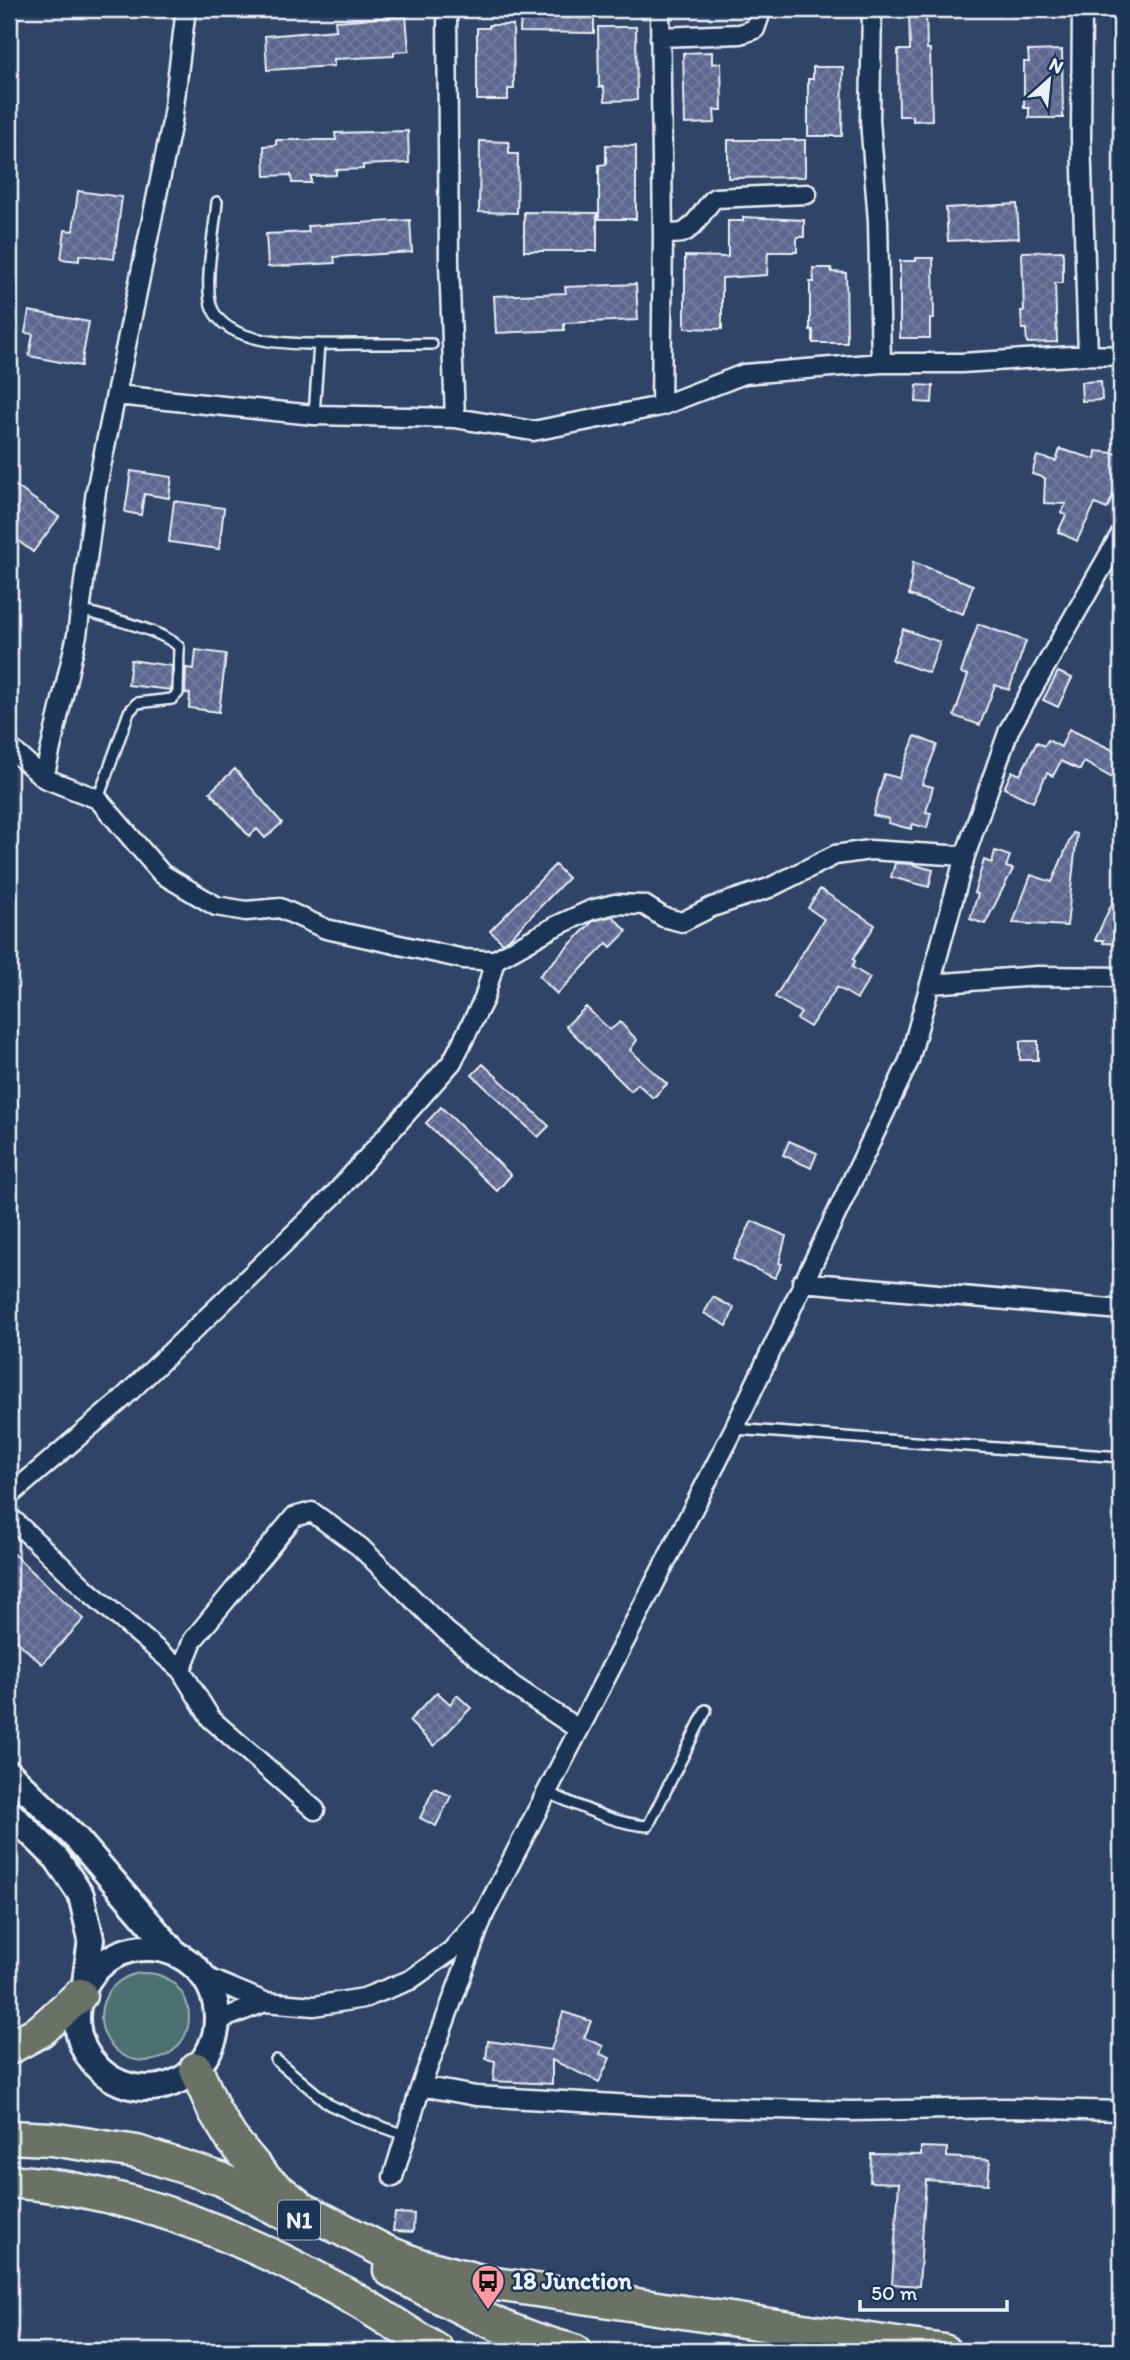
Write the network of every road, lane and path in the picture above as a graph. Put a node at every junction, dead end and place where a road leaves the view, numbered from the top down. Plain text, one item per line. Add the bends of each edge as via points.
1 (186, 9) edge
2 (447, 9) edge
3 (660, 9) edge
4 (762, 9) edge
5 (872, 9) edge
6 (1082, 9) edge
7 (660, 37) junction
8 (807, 194) dead end
9 (217, 202) dead end
10 (663, 234) junction
11 (319, 344) junction
12 (432, 344) dead end
13 (1088, 355) junction
14 (1121, 356) edge
15 (881, 363) junction
16 (116, 395) junction
17 (661, 406) junction
18 (314, 415) junction
19 (455, 418) junction
20 (1121, 534) edge
21 (1113, 559) edge
22 (80, 610) junction
23 (9, 747) edge
24 (44, 778) junction
25 (98, 799) junction
26 (965, 856) junction
27 (495, 960) junction
28 (1121, 977) edge
29 (931, 984) junction
30 (802, 1282) junction
31 (1121, 1310) edge
32 (734, 1429) junction
33 (1121, 1457) edge
34 (9, 1496) edge
35 (9, 1516) edge
36 (181, 1670) junction
37 (706, 1710) dead end
38 (578, 1729) junction
39 (9, 1773) edge
40 (545, 1792) junction
41 (315, 1810) dead end
42 (9, 1812) edge
43 (484, 1914) junction
44 (176, 1954) junction
45 (203, 1976) junction
46 (83, 1989) junction
47 (265, 2002) junction
48 (218, 2021) junction
49 (9, 2048) edge
50 (276, 2060) dead end
51 (196, 2069) junction
52 (421, 2086) junction
53 (1121, 2111) edge
54 (405, 2135) junction
55 (9, 2137) edge
56 (393, 2177) dead end
57 (9, 2181) edge
58 (438, 2351) edge
59 (574, 2351) edge
60 (944, 2351) edge

1 - 16 street via 172,122
2 - 19 street
3 - 7 street
4 - 7 street via 755,29 740,34
5 - 15 street via 870,120
6 - 13 street
7 - 10 street
8 - 10 street via 715,198 683,232
9 - 11 lane via 208,291 222,322 235,331 271,341
10 - 17 street
11 - 12 lane
11 - 18 lane
13 - 14 street
13 - 15 street
15 - 17 street via 744,374
16 - 18 street
16 - 22 street via 96,491
17 - 19 street via 533,431
18 - 19 street
20 - 21 street
21 - 26 street via 1009,730
22 - 24 street
22 - 25 lane via 157,634 179,648 178,693 172,699 137,703 129,712
23 - 24 street
24 - 25 street
25 - 27 street via 162,874 216,906 246,911 280,908 326,929 464,959
26 - 27 street via 870,849 835,855 769,888 682,922 644,905 591,909
26 - 29 street
27 - 34 street via 484,999 452,1062 334,1195 120,1401
28 - 29 street via 1038,976
29 - 30 street via 909,1061
30 - 31 street
30 - 32 street
32 - 33 lane
32 - 38 street
35 - 36 street
36 - 38 street via 193,1640 294,1517 312,1512 360,1547 446,1630 512,1685
36 - 41 street via 211,1719
37 - 40 lane via 648,1826 601,1815
38 - 40 street
39 - 44 street via 77,1839
40 - 43 street
42 - 46 street via 57,1859 81,1895 91,1939
43 - 47 street via 451,1951 410,1980 364,1998 314,2006
43 - 52 street
44 - 45 street
44 - 46 street via 150,1948 125,1951 102,1963
45 - 47 street
45 - 48 street via 214,1997
46 - 49 highway via 40,2031
46 - 51 street via 77,2010 83,2047 113,2079 134,2087 156,2087
47 - 48 street
48 - 51 street via 207,2055
50 - 54 lane via 330,2105
51 - 60 highway via 231,2138 265,2180 303,2209 419,2265 489,2283
52 - 53 street via 476,2096 650,2106
52 - 54 street
54 - 56 street
55 - 59 highway, N1 via 137,2152 222,2179 420,2287 548,2345
57 - 58 highway, N1 via 49,2184 146,2205 242,2241 334,2287

